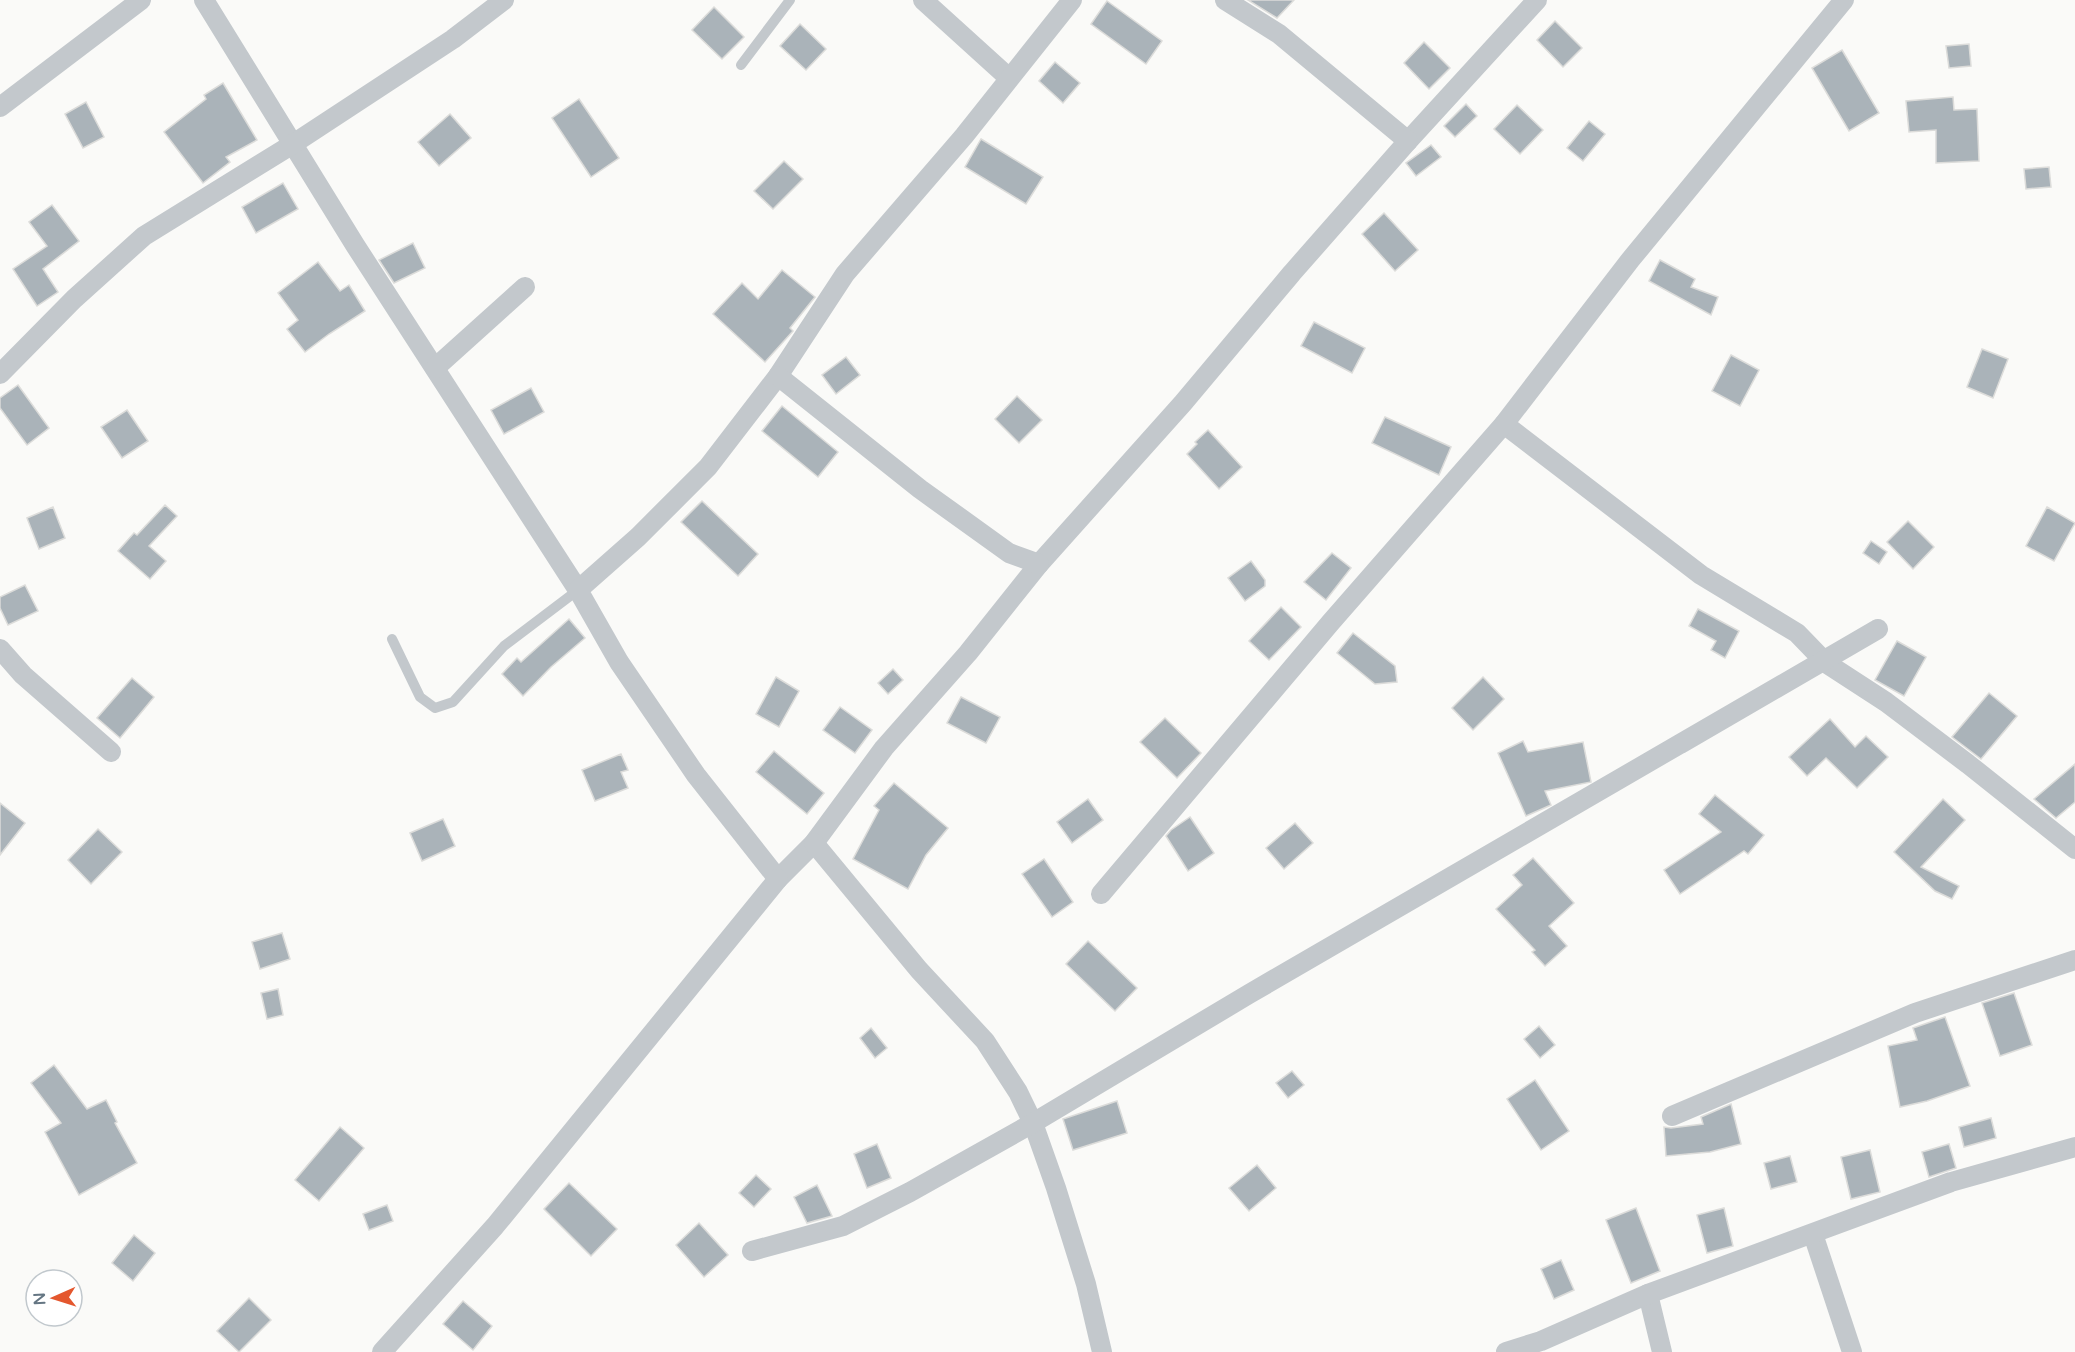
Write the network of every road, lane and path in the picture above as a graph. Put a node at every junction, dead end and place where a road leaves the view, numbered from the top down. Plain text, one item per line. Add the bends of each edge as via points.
1 (141, 0) edge
2 (204, 0) edge
3 (504, 0) edge
4 (790, 0) edge
5 (923, 0) edge
6 (1072, 0) edge
7 (1225, 0) edge
8 (1537, 0) edge
9 (1844, 0) edge
10 (741, 65) dead end
11 (1009, 78) junction
12 (0, 107) edge
13 (1408, 141) junction
14 (292, 144) junction
15 (525, 287) dead end
16 (435, 368) junction
17 (0, 374) edge
18 (778, 376) junction
19 (1504, 424) junction
20 (1039, 564) junction
21 (578, 590) junction
22 (1878, 629) junction
23 (392, 639) dead end
24 (0, 648) edge
25 (1826, 663) junction
26 (1680, 744) dead end
27 (111, 752) dead end
28 (814, 843) junction
29 (2075, 849) edge
30 (778, 879) junction
31 (1101, 894) dead end
32 (2075, 960) edge
33 (1672, 1116) dead end
34 (1033, 1123) junction
35 (2075, 1146) edge
36 (1813, 1234) junction
37 (752, 1251) dead end
38 (1648, 1294) junction
39 (382, 1352) edge
40 (1102, 1352) edge
41 (1506, 1352) edge
42 (1662, 1352) edge
43 (1852, 1352) edge

1 - 12 street
2 - 14 street
3 - 14 street via 453,39
4 - 10 lane
5 - 11 street
6 - 11 street
7 - 13 street via 1279,34
8 - 13 street
9 - 19 street via 1631,259
11 - 18 street via 845,274
13 - 20 street
14 - 16 street
14 - 17 street via 144,236
15 - 16 street
16 - 21 street
18 - 20 street via 920,489 1009,553
18 - 21 street via 708,467
19 - 25 street via 1701,575 1797,633
19 - 31 street
20 - 28 street via 968,653 884,748
21 - 23 lane via 504,646 453,702 435,708 420,697
21 - 30 street via 619,663 696,775
22 - 25 street
22 - 26 street
22 - 34 street
24 - 27 street via 23,675
25 - 29 street via 1904,716
28 - 30 street
28 - 34 street via 985,1041
30 - 39 street via 495,1226
32 - 33 street via 1915,1013
34 - 37 street via 843,1226
34 - 40 street via 1086,1284
35 - 36 street via 1951,1182
36 - 38 street
36 - 43 street
38 - 41 street via 1541,1341
38 - 42 street

